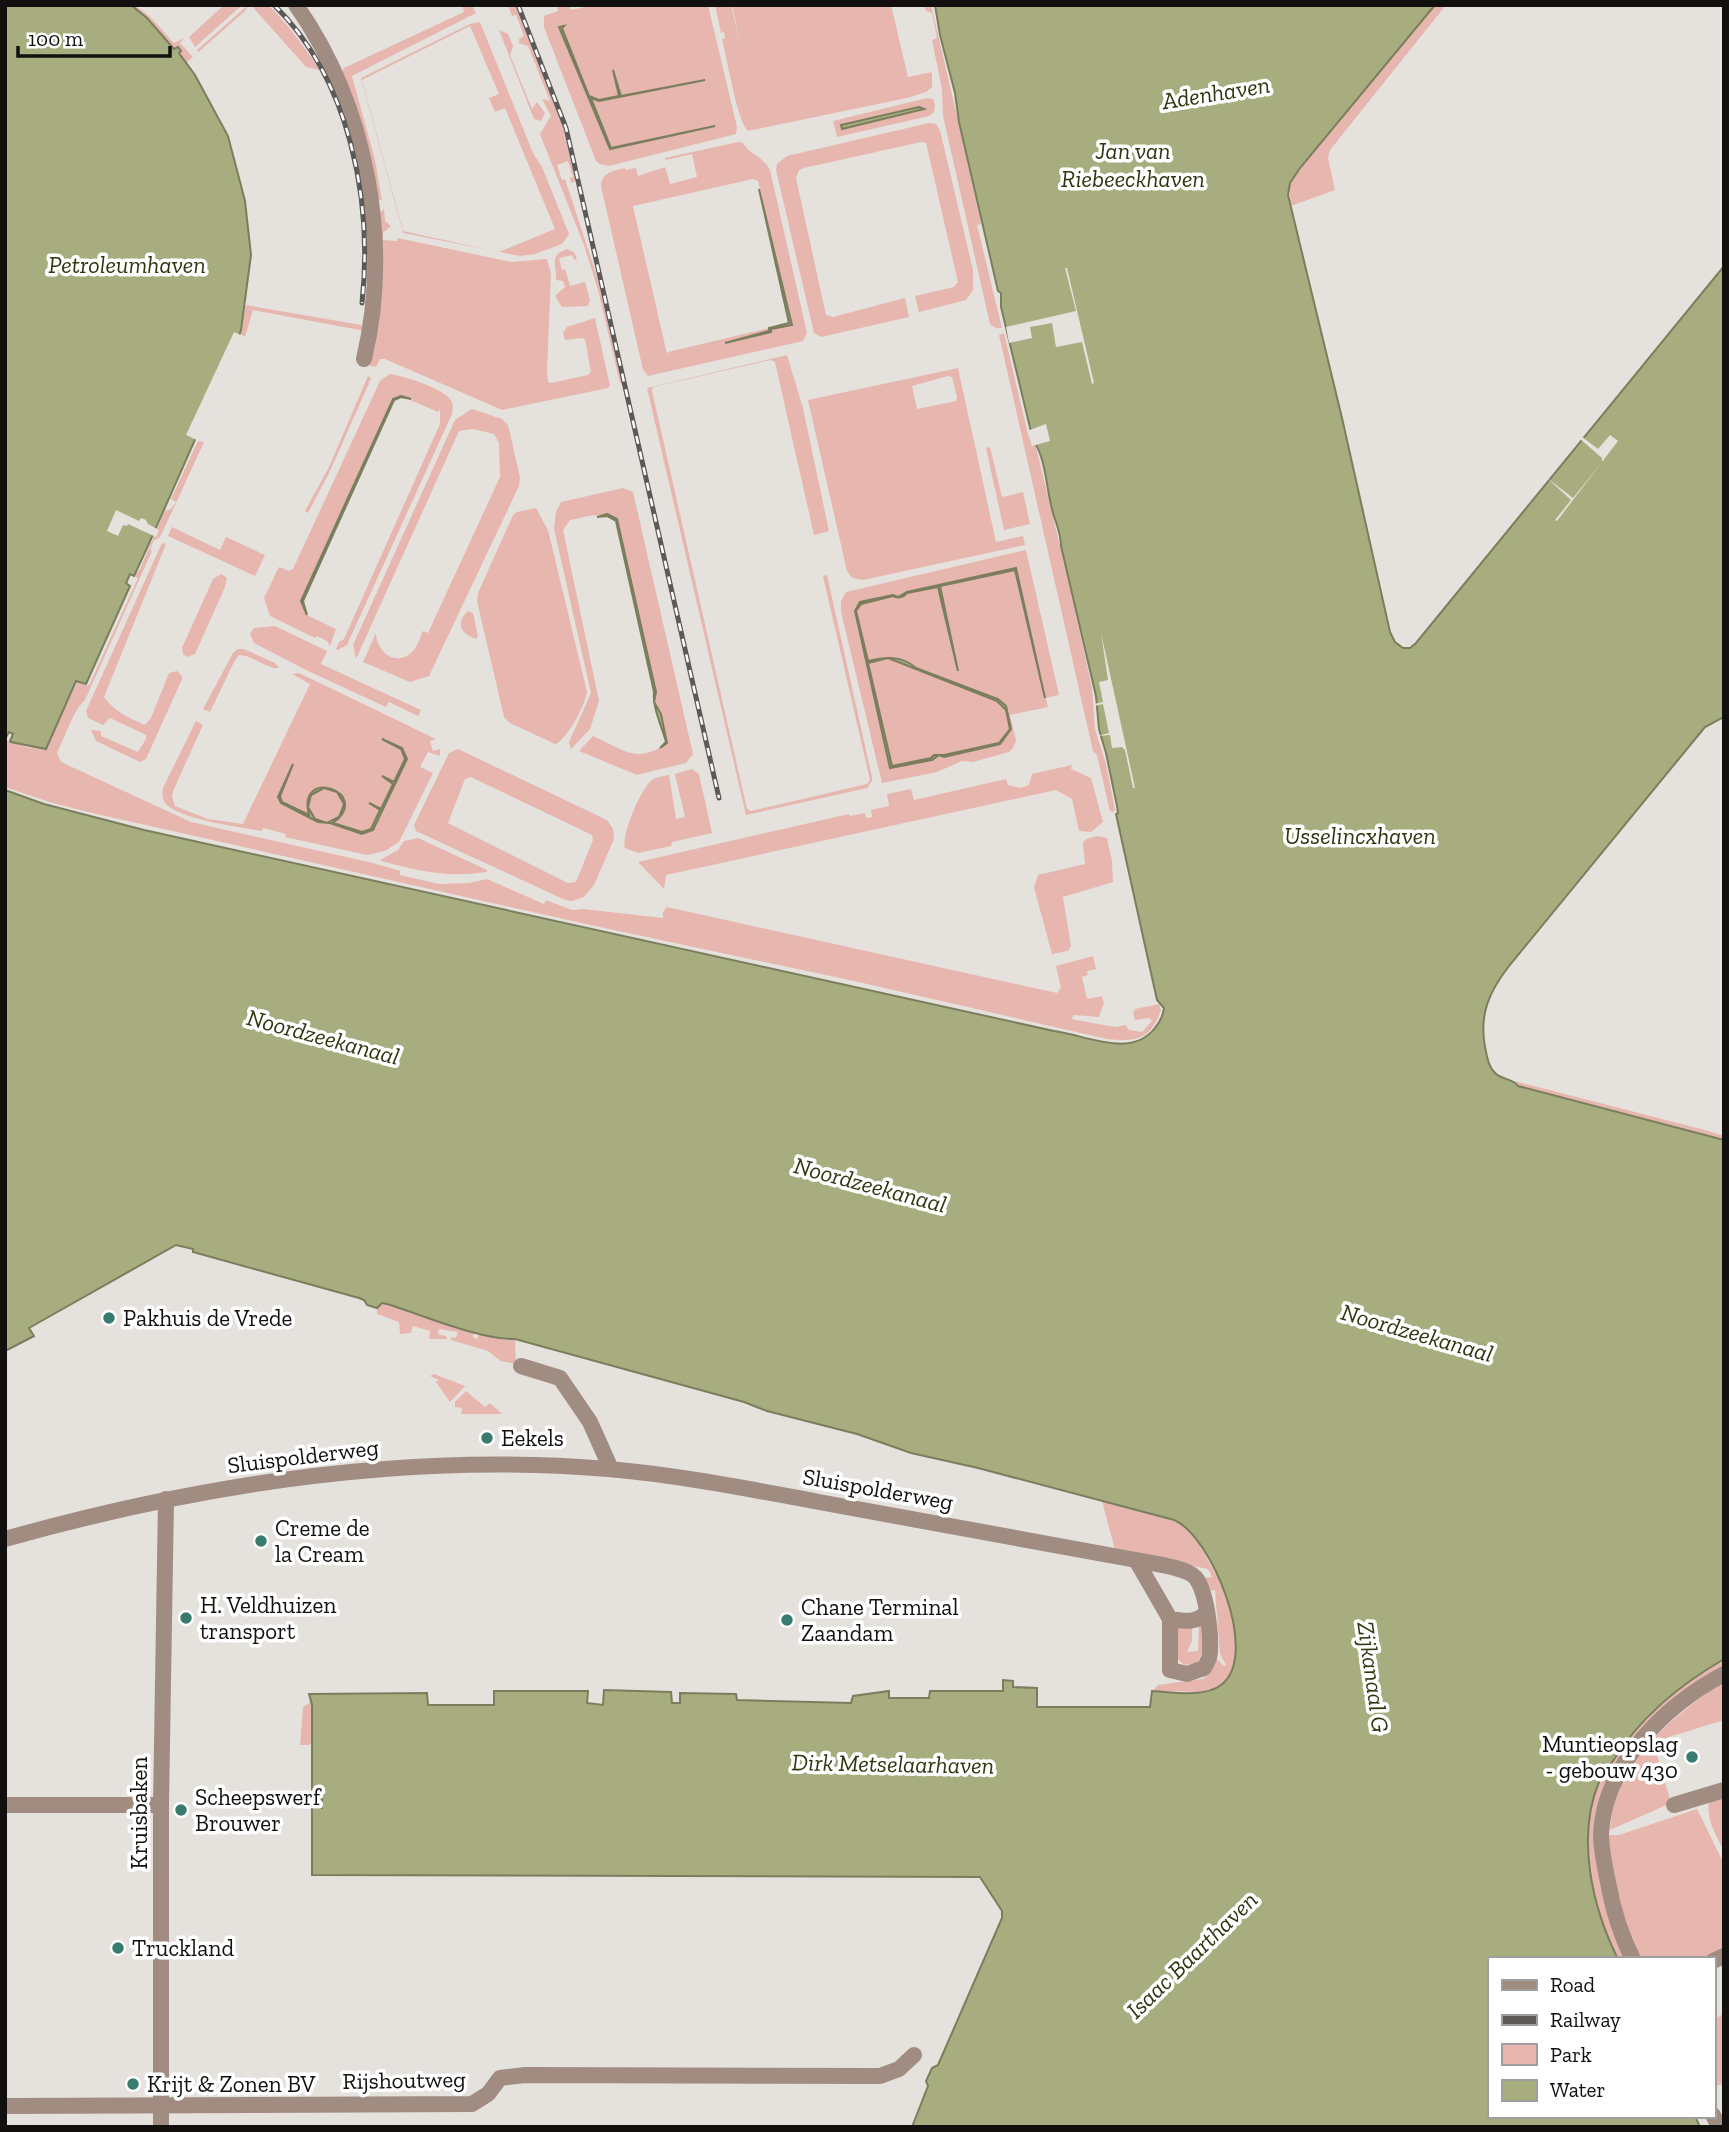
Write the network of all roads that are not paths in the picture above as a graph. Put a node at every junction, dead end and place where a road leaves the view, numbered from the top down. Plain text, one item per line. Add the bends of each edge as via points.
1 (296, 5) edge
2 (364, 359) dead end
3 (521, 1366) dead end
4 (611, 1469) junction
5 (166, 1499) junction
6 (5, 1539) edge
7 (1136, 1560) junction
8 (1207, 1612) junction
9 (1170, 1619) junction
10 (1724, 1674) edge
11 (1724, 1790) edge
12 (5, 1805) edge
13 (161, 1805) junction
14 (1674, 1805) dead end
15 (1632, 1957) edge
16 (914, 2055) dead end
17 (161, 2105) junction
18 (5, 2106) edge
19 (161, 2127) edge

1 - 2 street via 338,81 364,163 375,268
3 - 4 street via 560,1378 590,1422
4 - 5 street, Sluispolderweg via 416,1467 264,1481
4 - 7 street, Sluispolderweg via 750,1489
5 - 6 street, Sluispolderweg
5 - 13 street, Kruisbaken
7 - 8 street, Sluispolderweg via 1195,1576
7 - 9 street, Sluispolderweg
8 - 9 street via 1187,1622
8 - 9 street, Sluispolderweg via 1210,1655 1204,1668 1187,1674 1170,1670
10 - 15 street via 1666,1714 1626,1761 1609,1797 1601,1835 1603,1858 1612,1908
11 - 14 street
12 - 13 street
13 - 17 street, Kruisbaken
16 - 17 street, Rijshoutweg via 880,2076 525,2075 500,2078 488,2094 472,2104
17 - 18 street, Rijshoutweg
17 - 19 street, Kruisbaken

